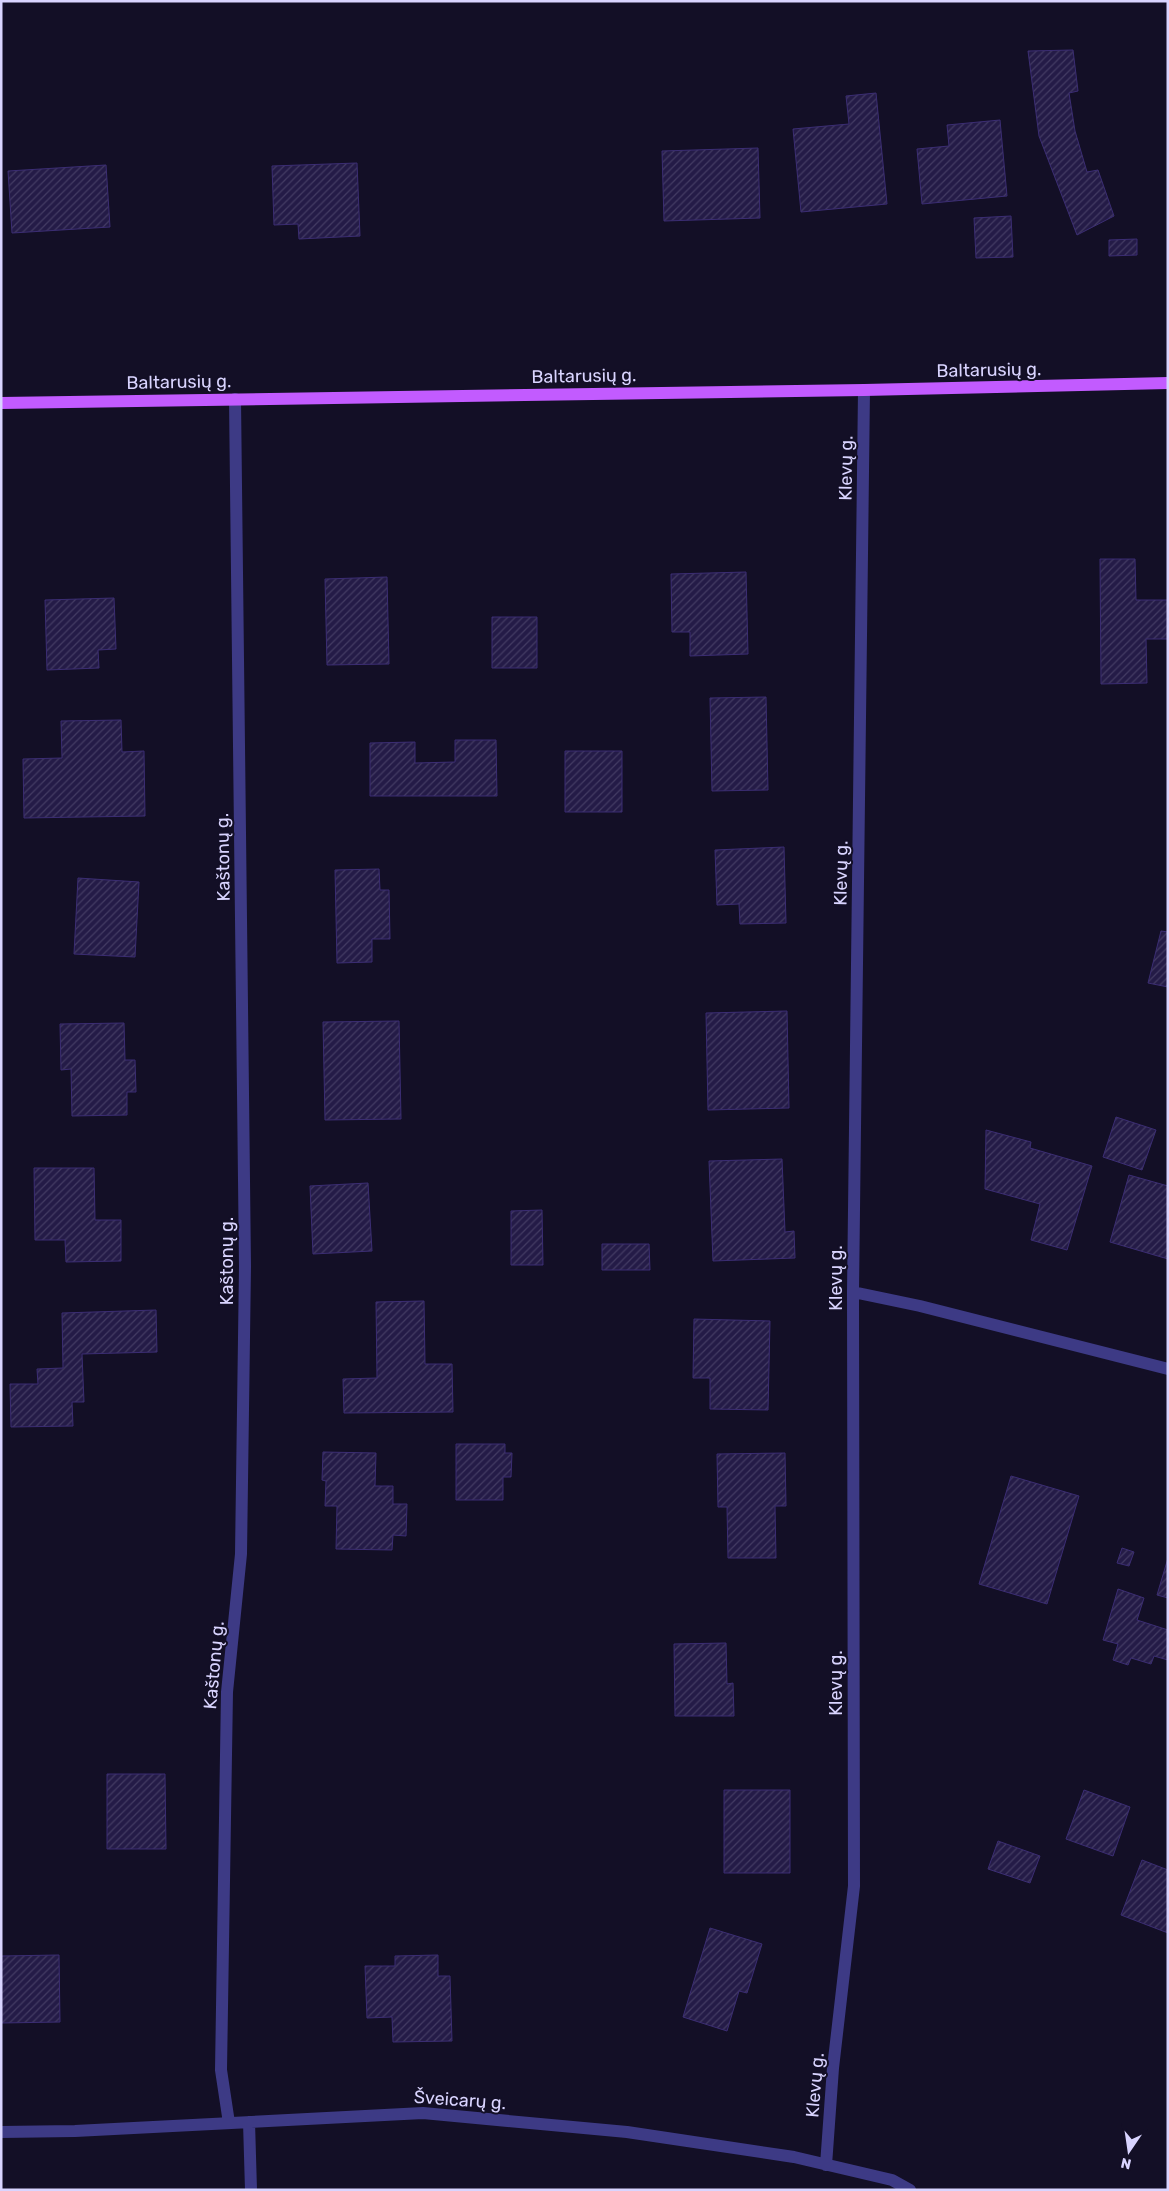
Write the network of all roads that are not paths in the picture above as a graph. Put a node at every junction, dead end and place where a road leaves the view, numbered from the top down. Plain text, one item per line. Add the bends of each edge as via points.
1 (1168, 383) edge
2 (864, 390) junction
3 (235, 399) junction
4 (1, 403) edge
5 (853, 1292) junction
6 (1168, 1369) edge
7 (249, 2122) junction
8 (229, 2123) junction
9 (1, 2132) edge
10 (826, 2165) junction
11 (251, 2190) edge
12 (910, 2190) edge

1 - 2 main road, Baltarusių g.
2 - 3 main road, Baltarusių g.
2 - 5 street, Klevų g.
3 - 4 main road, Baltarusių g.
3 - 8 street, Kaštonų g. via 245,1266 241,1554 227,1692 221,2070
5 - 6 street
5 - 10 street, Klevų g. via 854,1886 833,2068
7 - 8 street, Šveicarų g.
7 - 10 street, Šveicarų g. via 423,2113 627,2132 794,2157
7 - 11 street
8 - 9 street, Šveicarų g.
10 - 12 street, Šveicarų g. via 892,2180

